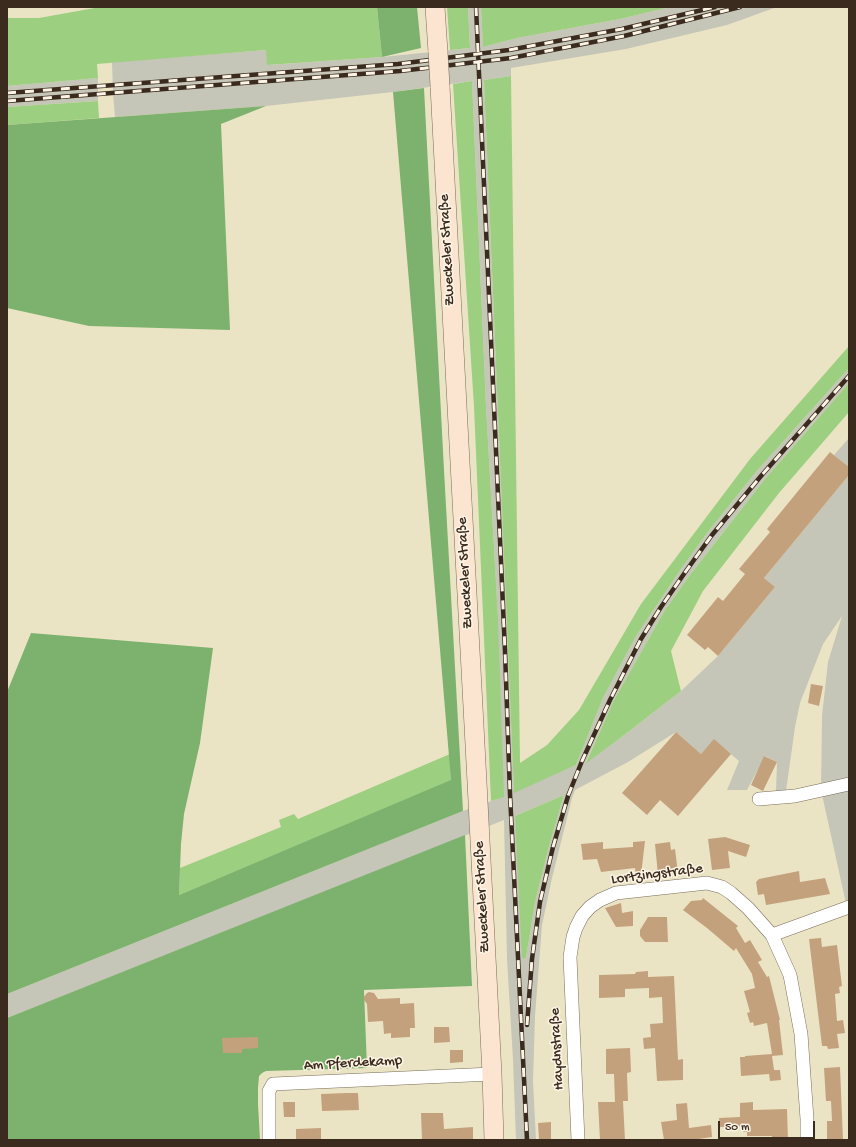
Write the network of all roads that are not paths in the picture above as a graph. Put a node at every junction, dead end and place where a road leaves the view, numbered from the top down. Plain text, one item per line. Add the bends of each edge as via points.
1 (435, 7) edge
2 (849, 784) edge
3 (759, 799) dead end
4 (849, 907) edge
5 (772, 935) junction
6 (570, 957) joint
7 (492, 1074) junction
8 (269, 1140) edge
9 (494, 1140) edge
10 (578, 1140) edge
11 (807, 1140) edge

1 - 7 street, Zweckeler Straße, bridge
2 - 3 street via 795,796
4 - 5 street
5 - 6 street, Lortzingstraße via 731,893 722,887 707,883 616,893 600,900 582,916 572,937
5 - 11 street, Lortzingstraße via 790,975 801,1034
6 - 10 street, Haydnstraße
7 - 8 street, Am Pferdekamp via 273,1084 269,1091
7 - 9 street, Zweckeler Straße

